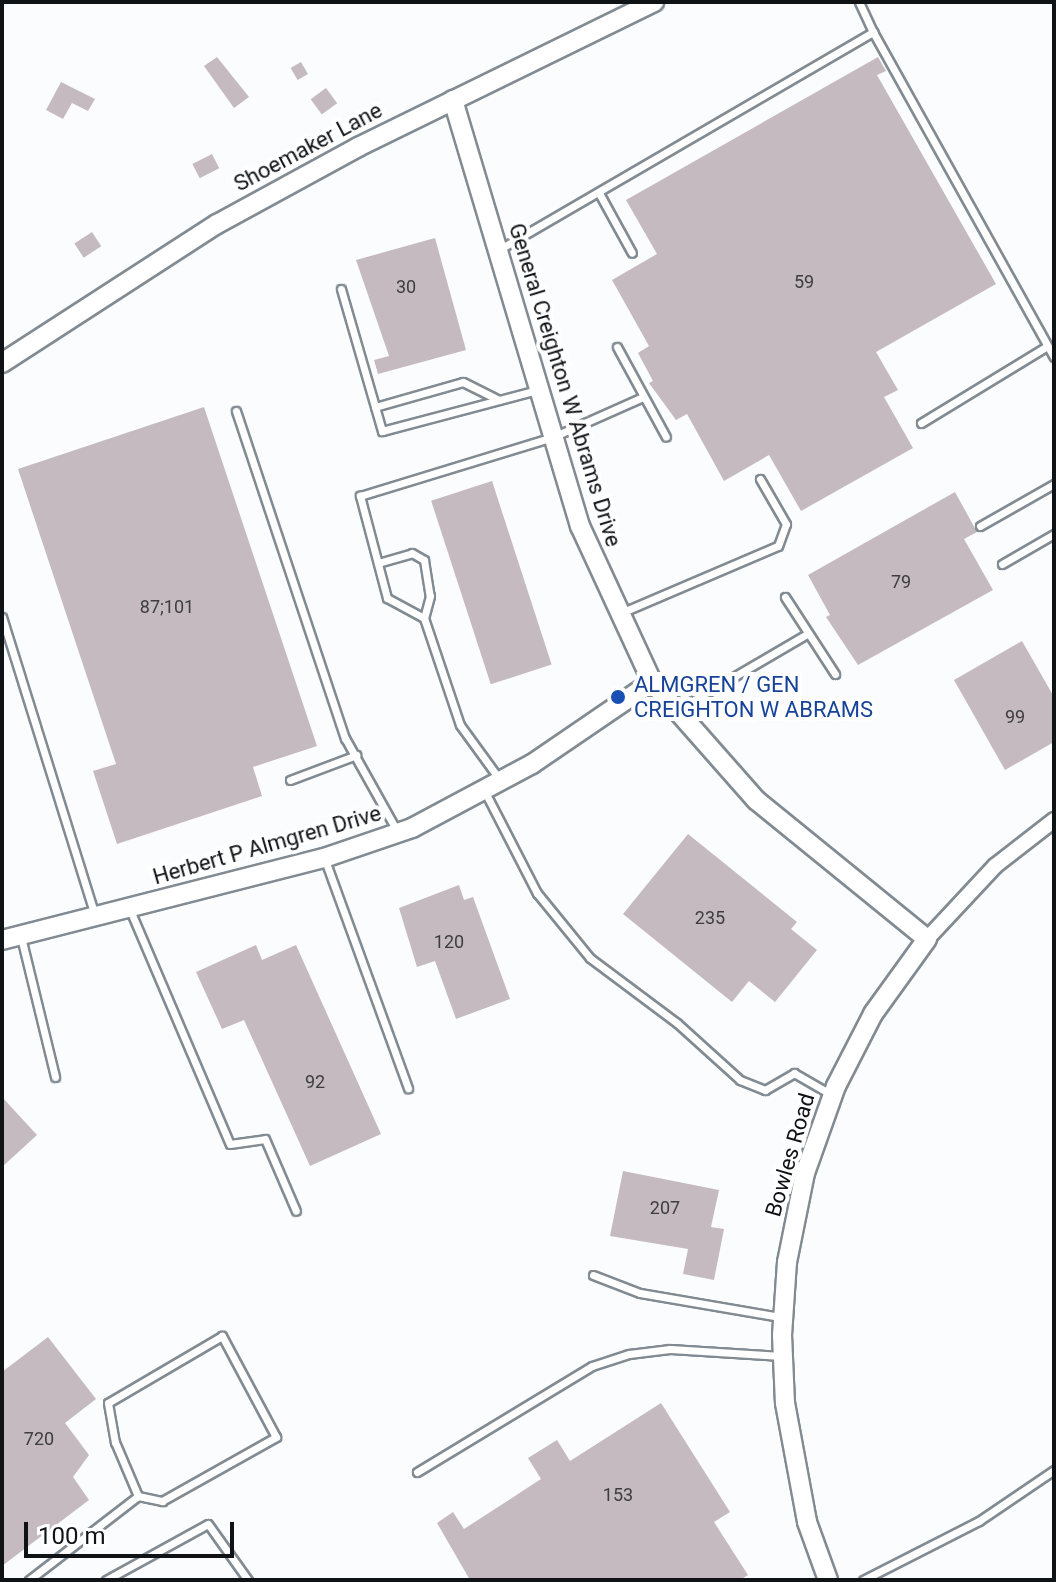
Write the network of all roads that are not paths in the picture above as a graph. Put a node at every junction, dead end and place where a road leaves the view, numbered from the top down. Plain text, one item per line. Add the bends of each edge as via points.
1 (654, 2) edge
2 (859, 2) edge
3 (873, 32) junction
4 (453, 100) junction
5 (599, 193) junction
6 (498, 250) junction
7 (632, 253) dead end
8 (341, 289) dead end
9 (1047, 346) junction
10 (617, 347) dead end
11 (1054, 357) edge
12 (2, 363) edge
13 (539, 390) junction
14 (643, 397) junction
15 (499, 400) junction
16 (375, 407) junction
17 (236, 411) dead end
18 (921, 423) dead end
19 (553, 437) junction
20 (666, 437) dead end
21 (760, 479) dead end
22 (1054, 484) edge
23 (980, 526) dead end
24 (1054, 534) edge
25 (378, 563) junction
26 (1002, 564) dead end
27 (785, 597) dead end
28 (617, 614) junction
29 (2, 617) edge
30 (424, 618) junction
31 (807, 634) junction
32 (835, 674) dead end
33 (652, 682) junction
34 (675, 711) junction
35 (356, 755) junction
36 (290, 780) dead end
37 (493, 787) junction
38 (1054, 820) edge
39 (398, 833) junction
40 (324, 858) junction
41 (129, 908) junction
42 (95, 916) junction
43 (11, 937) edge
44 (927, 939) junction
45 (55, 1077) dead end
46 (408, 1088) dead end
47 (832, 1095) junction
48 (296, 1211) dead end
49 (593, 1275) dead end
50 (782, 1318) junction
51 (782, 1356) junction
52 (1054, 1470) edge
53 (417, 1472) dead end
54 (138, 1496) junction
55 (29, 1580) edge
56 (106, 1580) edge
57 (248, 1580) edge
58 (828, 1580) edge
59 (863, 1580) edge

1 - 4 street, Shoemaker Lane
2 - 3 lane
3 - 5 lane
3 - 9 lane
4 - 6 street, General Creighton W Abrams Drive
4 - 12 street, Shoemaker Lane via 182,244
5 - 6 lane
5 - 7 lane
6 - 13 street, General Creighton W Abrams Drive
8 - 16 lane
9 - 11 lane
9 - 18 lane
10 - 14 lane
13 - 15 lane
13 - 19 street, General Creighton W Abrams Drive
14 - 19 lane
14 - 20 lane
15 - 16 lane via 463,382
15 - 16 lane via 382,431
17 - 35 lane via 345,738
19 - 25 lane via 360,496
19 - 28 street, General Creighton W Abrams Drive via 580,526
21 - 28 lane via 786,524 778,546
22 - 23 lane
24 - 26 lane
25 - 30 lane via 387,598
25 - 30 lane via 412,553 424,560 430,596
27 - 31 lane
28 - 33 street, General Creighton W Abrams Drive
29 - 42 lane
30 - 37 lane via 460,725
31 - 32 lane
31 - 34 lane
33 - 34 street, General Creighton W Abrams Drive
33 - 37 street, Herbert P Almgren Drive
34 - 44 street, General Creighton W Abrams Drive via 776,818
35 - 36 lane
35 - 39 lane
37 - 39 street, Herbert P Almgren Drive
37 - 47 lane via 537,893 590,958 677,1023 740,1080 765,1090 794,1073
38 - 44 street, Bowles Road via 995,866
39 - 40 street, Herbert P Almgren Drive
40 - 41 street, Herbert P Almgren Drive
40 - 46 lane
41 - 42 street, Herbert P Almgren Drive
41 - 48 lane via 230,1144 265,1139
42 - 43 street, Herbert P Almgren Drive
43 - 45 lane
44 - 47 street, Bowles Road via 873,1014
47 - 50 street, Bowles Road via 797,1205
49 - 50 lane via 640,1293
50 - 51 street, Bowles Road
51 - 53 lane via 670,1349 616,1358 592,1366
51 - 58 street, Bowles Road via 797,1477
52 - 59 lane via 979,1521
54 - 54 lane via 162,1501 276,1437 222,1336 108,1403 115,1442
54 - 55 lane
56 - 57 lane via 208,1524

